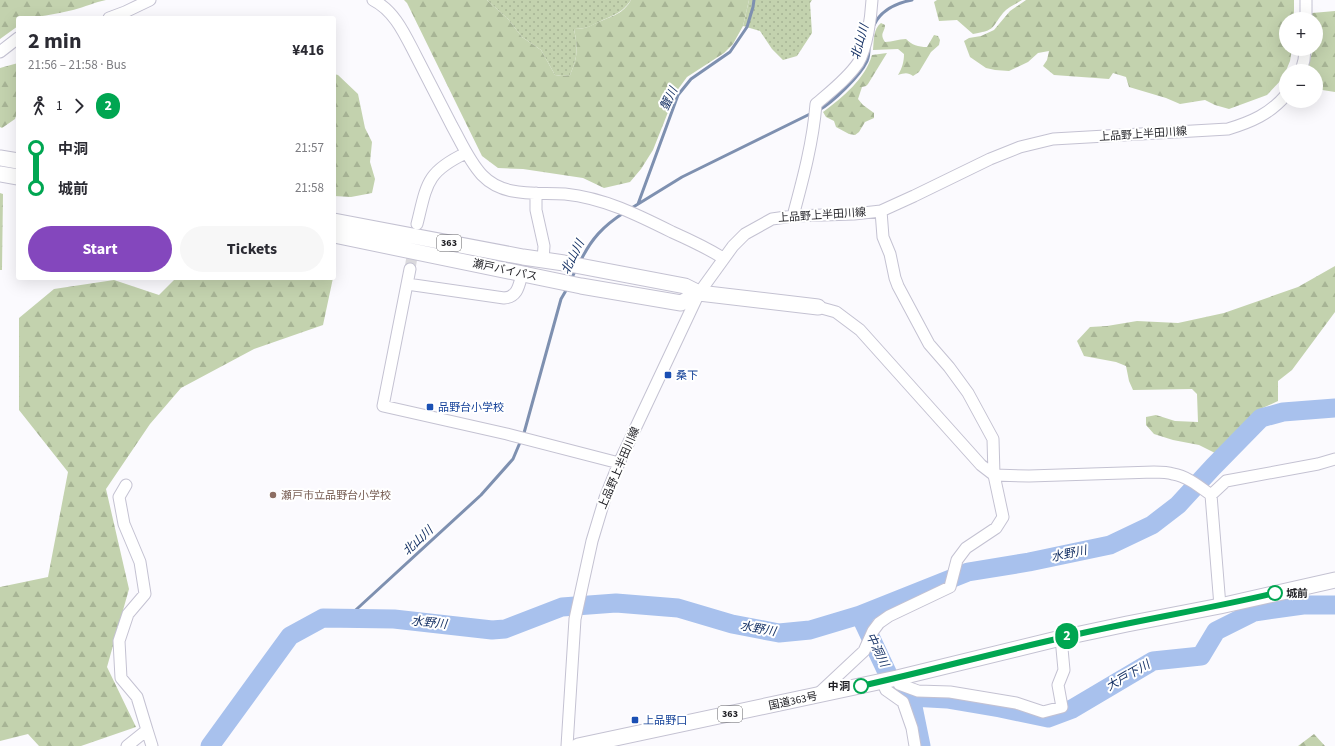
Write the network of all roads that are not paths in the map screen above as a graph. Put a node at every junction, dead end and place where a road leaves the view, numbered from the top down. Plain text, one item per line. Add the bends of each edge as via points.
1 (150, 0) edge
2 (373, 0) edge
3 (872, 0) edge
4 (1306, 0) edge
5 (1306, 12) edge
6 (114, 16) edge
7 (16, 40) edge
8 (0, 52) edge
9 (1279, 102) edge
10 (466, 153) junction
11 (0, 158) edge
12 (16, 161) edge
13 (0, 174) edge
14 (16, 177) edge
15 (536, 193) junction
16 (880, 211) junction
17 (793, 216) junction
18 (336, 221) edge
19 (417, 224) dead end
20 (336, 235) edge
21 (723, 258) junction
22 (543, 260) junction
23 (410, 269) tunnel mouth
24 (522, 274) junction
25 (407, 284) junction
26 (699, 293) junction
27 (818, 307) joint
28 (1335, 459) edge
29 (618, 463) junction
30 (994, 475) junction
31 (126, 485) dead end
32 (1210, 494) junction
33 (1335, 580) edge
34 (1220, 606) junction
35 (1061, 638) junction
36 (897, 678) junction
37 (882, 681) junction
38 (817, 696) junction
39 (147, 730) junction
40 (127, 746) edge
41 (152, 746) edge
42 (567, 746) edge
43 (578, 746) edge
44 (915, 746) edge

1 - 6 street
2 - 10 street via 397,20
3 - 17 street via 863,52 858,62 846,78 816,104
4 - 5 street
7 - 8 street
9 - 16 street, 上品野上半田川線 via 1256,120 1228,128 1052,139 1020,147
10 - 15 street via 481,174 499,187 510,191
10 - 19 street via 444,165 429,181
11 - 12 highway
13 - 14 highway
15 - 21 street via 565,194 616,206
15 - 22 street via 536,210 544,246
16 - 17 street, 上品野上半田川線
16 - 30 street via 883,237 898,286 927,341 968,393 993,439
17 - 21 street, 上品野上半田川線 via 772,219 756,227 745,234
18 - 22 highway, 瀬戸バイパス / 363
20 - 24 highway, 瀬戸バイパス / 363
21 - 26 street, 上品野上半田川線
22 - 26 highway, 瀬戸バイパス / 363 via 686,286
23 - 25 street
24 - 25 street via 515,294 510,298
24 - 26 highway, 瀬戸バイパス / 363 via 681,303
25 - 29 street via 384,406
26 - 27 highway, 瀬戸バイパス / 363
26 - 29 street, 上品野上半田川線
27 - 30 street via 836,312 860,330 981,465
28 - 32 street via 1226,481
29 - 42 street, 上品野上半田川線 via 592,541 576,619
30 - 32 street via 1154,472 1174,474 1194,482
30 - 38 street via 1003,517 996,528 966,548 957,560 950,587 879,623 864,651
31 - 39 street via 119,497 124,524 140,562 145,594 128,614 119,641 121,678 137,697
32 - 34 street
33 - 34 highway, 国道363号 / 363
34 - 35 highway, 国道363号 / 363
35 - 36 highway, 国道363号 / 363
35 - 36 street via 1064,670 1058,685 1062,707 1043,712 1016,703 950,692 918,691 899,684
36 - 37 highway, 国道363号 / 363
37 - 38 highway, 国道363号 / 363
37 - 44 street via 886,690 903,702
38 - 43 highway, 国道363号 / 363
39 - 40 street
39 - 41 street

